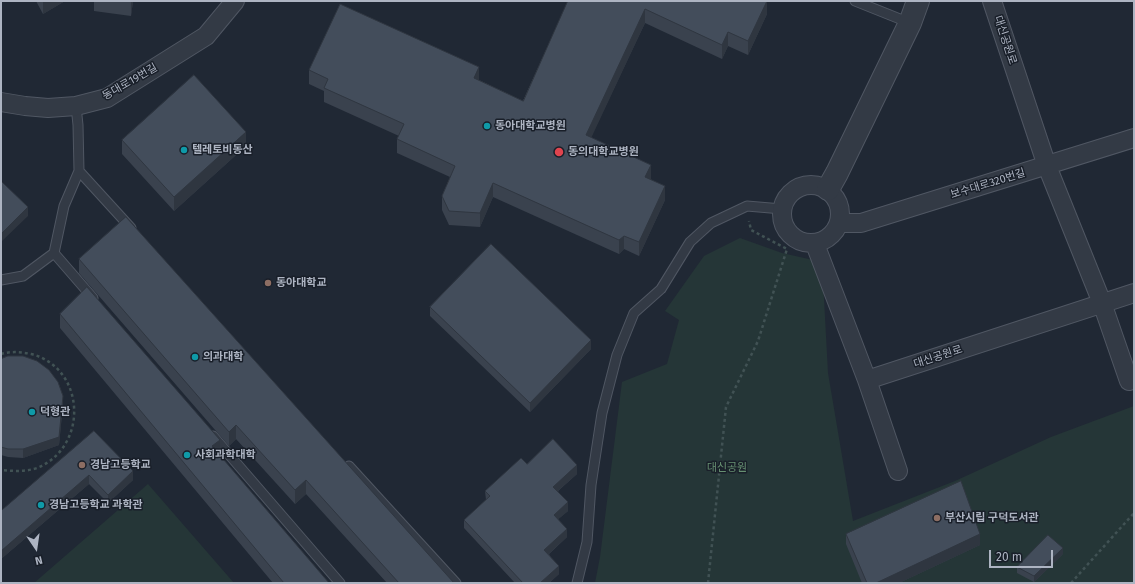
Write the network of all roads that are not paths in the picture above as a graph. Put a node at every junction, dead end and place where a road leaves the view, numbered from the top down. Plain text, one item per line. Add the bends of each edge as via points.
1 (235, 1) edge
2 (855, 1) edge
3 (918, 1) edge
4 (992, 1) edge
5 (910, 23) junction
6 (1, 102) edge
7 (76, 106) junction
8 (1134, 138) edge
9 (1046, 166) junction
10 (79, 171) junction
11 (828, 190) junction
12 (782, 209) junction
13 (840, 223) junction
14 (138, 236) edge
15 (815, 244) junction
16 (54, 253) junction
17 (1, 280) edge
18 (1134, 293) edge
19 (1102, 303) junction
20 (101, 307) edge
21 (867, 380) junction
22 (1129, 382) dead end
23 (205, 427) edge
24 (343, 459) edge
25 (898, 471) dead end
26 (340, 583) edge
27 (456, 583) edge
28 (577, 583) edge

1 - 7 street, 동대로19번길 via 206,36 107,98
2 - 5 lane
3 - 5 street
4 - 9 street, 대신공원로
5 - 11 street
6 - 7 street, 동대로19번길 via 48,108
7 - 10 lane
8 - 9 street, 보수대로320번길
9 - 13 street, 보수대로320번길 via 861,223
9 - 19 street, 대신공원로
10 - 14 lane
10 - 16 lane via 64,206
11 - 12 street via 814,185 800,187 788,195
11 - 13 street via 837,199 841,210
12 - 15 street via 784,227 797,241
12 - 28 lane via 747,206 710,224 690,242 662,289 634,313 617,355 602,413 591,485 587,542
13 - 15 street via 830,237
15 - 21 street
16 - 17 lane via 23,276
16 - 20 lane
18 - 19 street, 대신공원로
19 - 21 street, 대신공원로
19 - 22 street, 대신공원로
21 - 25 street
23 - 26 lane
24 - 27 lane

